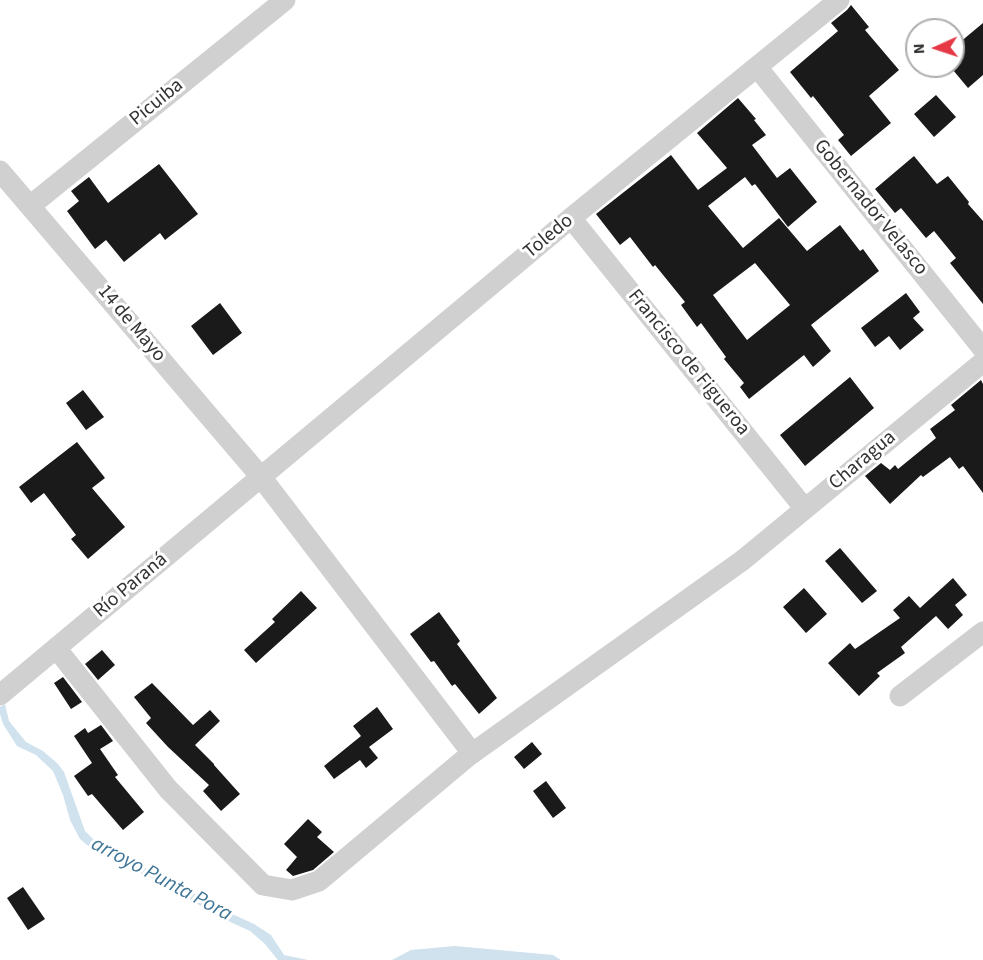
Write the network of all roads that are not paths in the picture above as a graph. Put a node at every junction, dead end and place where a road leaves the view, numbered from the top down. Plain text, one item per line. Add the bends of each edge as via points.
1 (285, 0) edge
2 (839, 0) edge
3 (757, 67) junction
4 (0, 171) edge
5 (30, 206) junction
6 (571, 218) junction
7 (983, 349) edge
8 (983, 362) edge
9 (261, 477) junction
10 (805, 509) junction
11 (983, 632) edge
12 (56, 648) junction
13 (0, 695) edge
14 (900, 696) dead end
15 (467, 757) junction

1 - 5 street, Picuiba
2 - 3 street, Toledo
3 - 6 street, Toledo
3 - 7 street, Gobernador Velasco
4 - 5 street, 14 de Mayo
5 - 9 street, 14 de Mayo
6 - 9 street, Toledo
6 - 10 street, Francisco de Figueroa
8 - 10 street, Charagua
9 - 12 street, Río Paraná
9 - 15 street, 14 de Mayo via 472,753
10 - 15 street, Charagua via 743,560
11 - 14 street
12 - 13 street, Río Paraná
12 - 15 street, Charagua via 168,789 263,885 292,890 319,881

